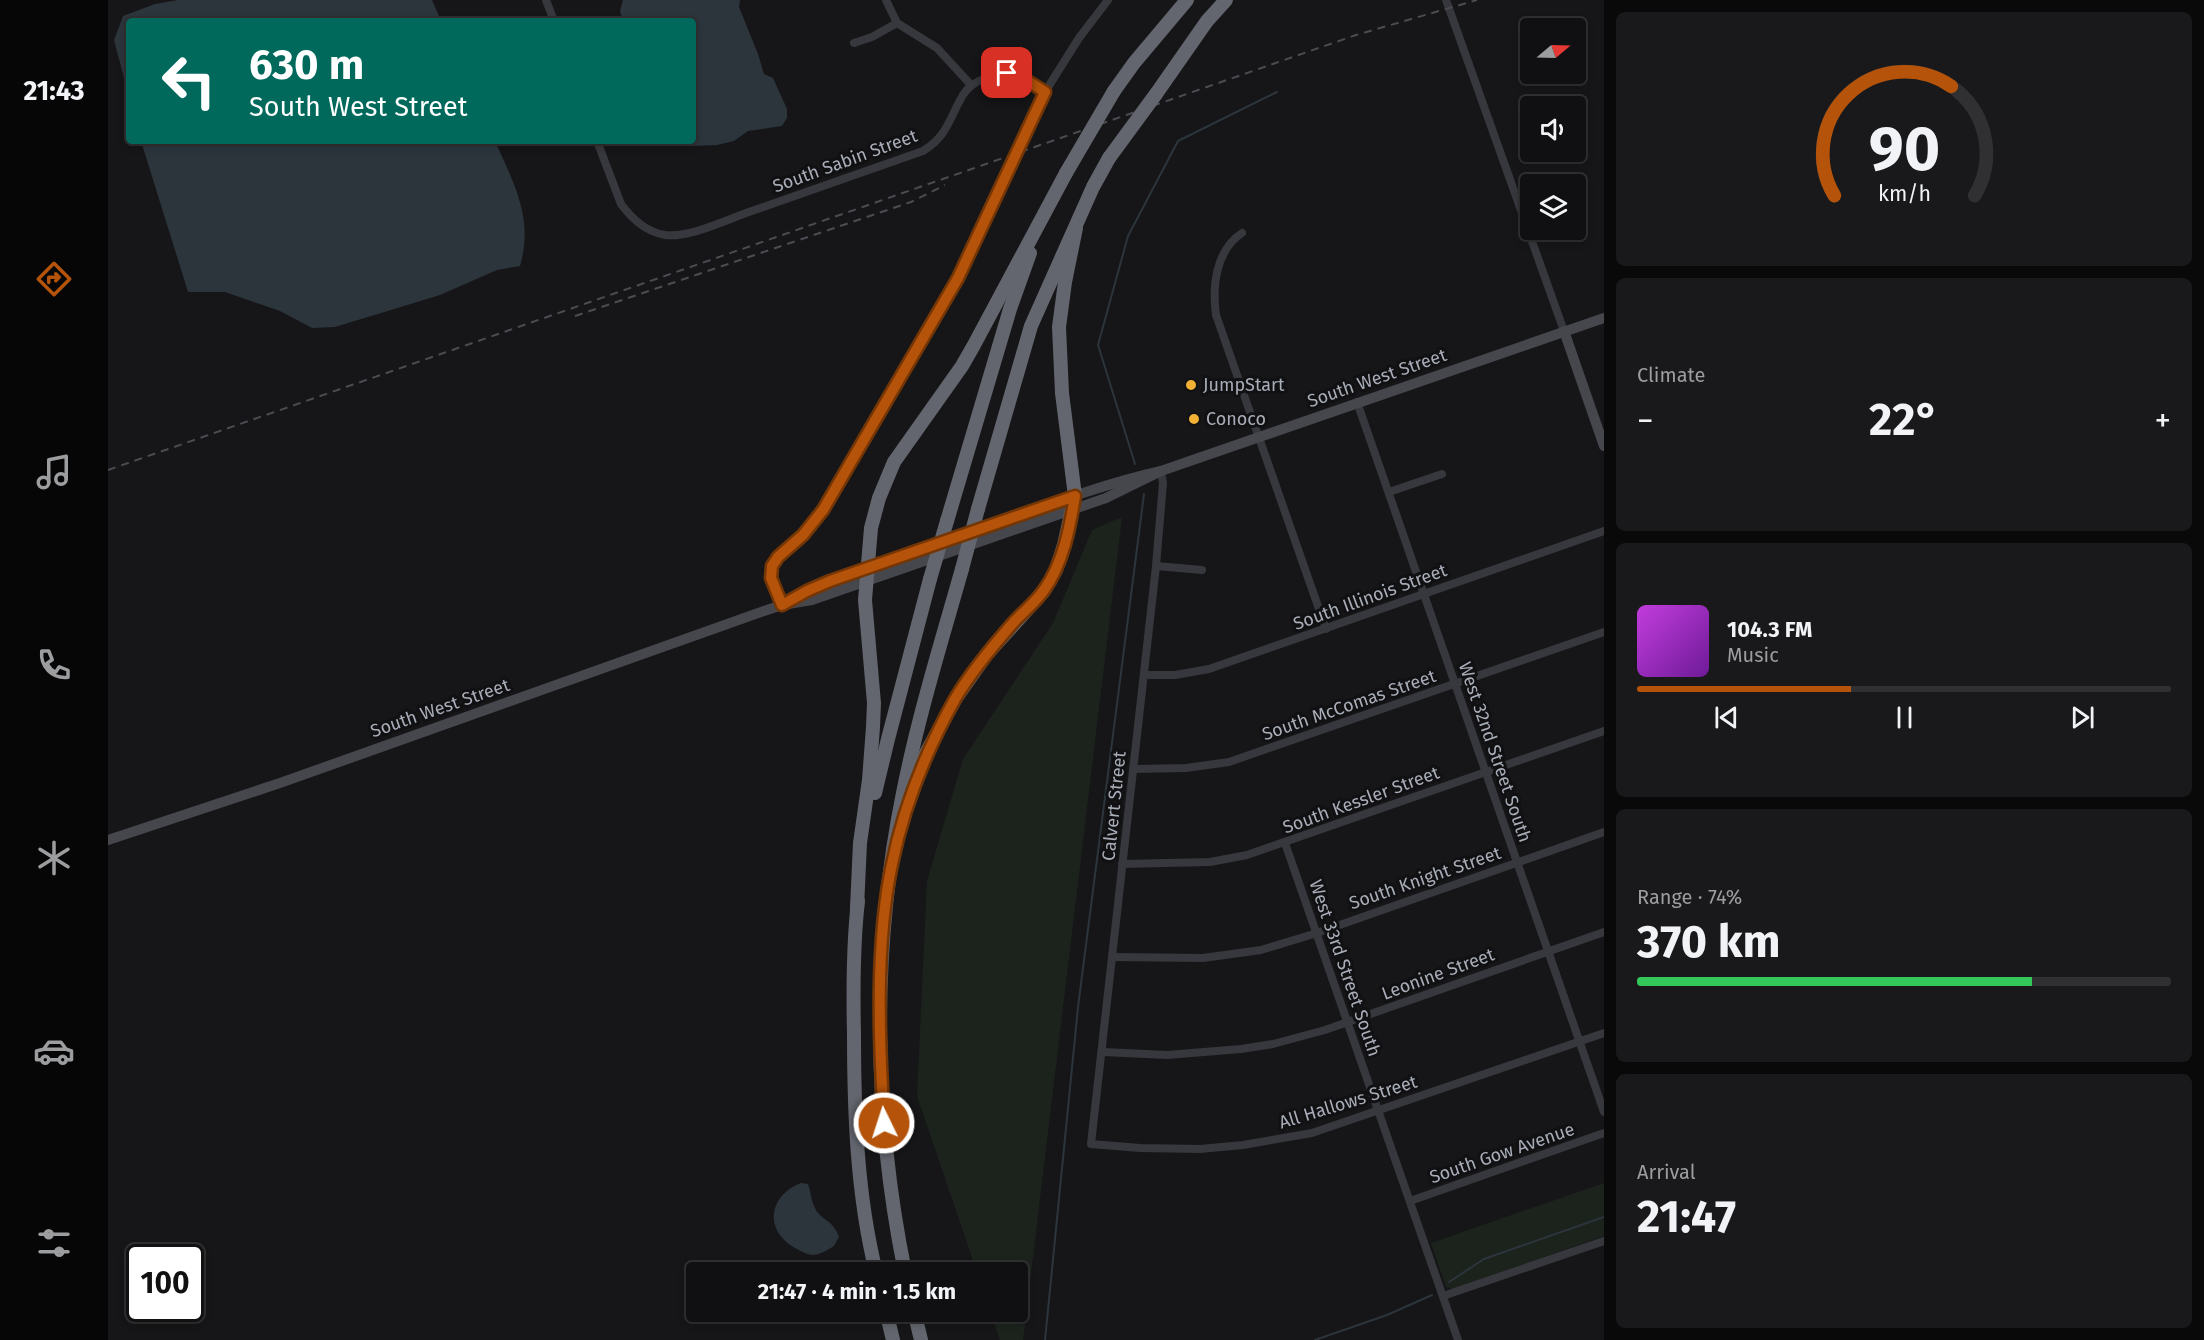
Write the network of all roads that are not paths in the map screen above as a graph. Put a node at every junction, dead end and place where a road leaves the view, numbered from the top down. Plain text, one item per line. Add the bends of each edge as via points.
1 (546, 0) edge
2 (886, 0) edge
3 (1108, 0) edge
4 (1187, 0) edge
5 (1226, 0) edge
6 (1446, 0) edge
7 (553, 18) edge
8 (897, 23) junction
9 (854, 43) dead end
10 (971, 85) junction
11 (1045, 92) junction
12 (598, 144) edge
13 (1044, 215) junction
14 (1076, 228) junction
15 (1242, 233) dead end
16 (1604, 318) edge
17 (1564, 331) junction
18 (1357, 402) junction
19 (1259, 437) junction
20 (1604, 446) edge
21 (1161, 471) junction
22 (1442, 474) dead end
23 (1389, 492) junction
24 (1074, 502) junction
25 (1604, 531) edge
26 (1156, 566) junction
27 (1202, 570) dead end
28 (867, 575) junction
29 (1424, 594) junction
30 (782, 605) junction
31 (1326, 629) junction
32 (1604, 632) edge
33 (1144, 675) junction
34 (1455, 684) junction
35 (1604, 731) edge
36 (1133, 769) junction
37 (1486, 772) junction
38 (1604, 832) edge
39 (108, 840) edge
40 (1285, 843) junction
41 (1517, 862) junction
42 (1122, 864) junction
43 (891, 865) junction
44 (857, 908) junction
45 (1604, 932) edge
46 (1317, 933) junction
47 (1549, 951) junction
48 (1112, 957) junction
49 (1348, 1022) junction
50 (1604, 1033) edge
51 (1580, 1042) junction
52 (1103, 1052) junction
53 (1379, 1111) junction
54 (1604, 1112) edge
55 (1604, 1133) edge
56 (1091, 1144) joint
57 (1410, 1201) junction
58 (1604, 1241) edge
59 (874, 1262) edge
60 (903, 1262) edge
61 (1443, 1296) junction
62 (889, 1322) edge
63 (917, 1322) edge
64 (893, 1340) edge
65 (921, 1340) edge
66 (1458, 1340) edge

1 - 7 street
2 - 8 street
3 - 11 street
4 - 13 highway, bridge via 1114,91
5 - 14 highway, bridge via 1109,158
6 - 17 street
8 - 9 street
8 - 10 street via 937,48
10 - 11 street via 993,74 1007,73
10 - 12 street, South Sabin Street via 949,126 923,151 684,234 655,232 636,222 621,204
11 - 30 street via 958,278 823,510 772,566 771,578
13 - 28 highway via 962,366 894,462 871,528
13 - 44 highway, bridge via 1010,309 930,579 879,775
14 - 24 highway via 1060,309 1059,347
14 - 43 highway, bridge via 1031,326 914,740
15 - 19 street via 1226,248 1213,295 1221,333
16 - 17 street, South West Street
17 - 18 street, South West Street
17 - 20 street
18 - 19 street, South West Street
18 - 23 street, West 32nd Street South
19 - 21 street, South West Street
19 - 31 street
21 - 24 street, South West Street via 1106,498
21 - 26 street, Calvert Street
22 - 23 street
23 - 29 street, West 32nd Street South
24 - 28 street, South West Street
24 - 43 highway via 1060,558 1044,591 972,674 936,733 914,788
25 - 29 street, South Illinois Street
26 - 27 street
26 - 33 street, Calvert Street
28 - 30 street, South West Street via 807,591
28 - 44 highway via 865,600 874,703
29 - 31 street, South Illinois Street
29 - 34 street, West 32nd Street South
30 - 39 street, South West Street
31 - 33 street, South Illinois Street via 1202,671
32 - 34 street, South McComas Street
33 - 36 street, Calvert Street
34 - 36 street, South McComas Street via 1221,764
34 - 37 street, West 32nd Street South
35 - 37 street, South Kessler Street
36 - 42 street, Calvert Street
37 - 40 street, South Kessler Street
37 - 41 street, West 32nd Street South
38 - 41 street, South Knight Street
40 - 42 street, South Kessler Street via 1210,862
40 - 46 street, West 33rd Street South
41 - 46 street, South Knight Street
41 - 47 street, West 32nd Street South
42 - 48 street, Calvert Street
43 - 60 highway via 884,922 881,1065 890,1181
44 - 59 highway via 854,1081
45 - 47 street, Leonine Street
46 - 48 street, South Knight Street via 1261,950 1218,957
46 - 49 street, West 33rd Street South
47 - 49 street, Leonine Street
47 - 51 street, West 32nd Street South
48 - 52 street, Calvert Street
49 - 52 street, Leonine Street via 1241,1049 1167,1054
49 - 53 street, West 33rd Street South
50 - 51 street, All Hallows Street
51 - 53 street, All Hallows Street
51 - 54 street, West 32nd Street South
52 - 56 street, Calvert Street
53 - 56 street, All Hallows Street via 1312,1133 1240,1145 1174,1149
53 - 57 street, West 33rd Street South
55 - 57 street, South Gow Avenue
57 - 61 street, West 33rd Street South
58 - 61 street
61 - 66 street, West 33rd Street South
62 - 64 highway
63 - 65 highway

